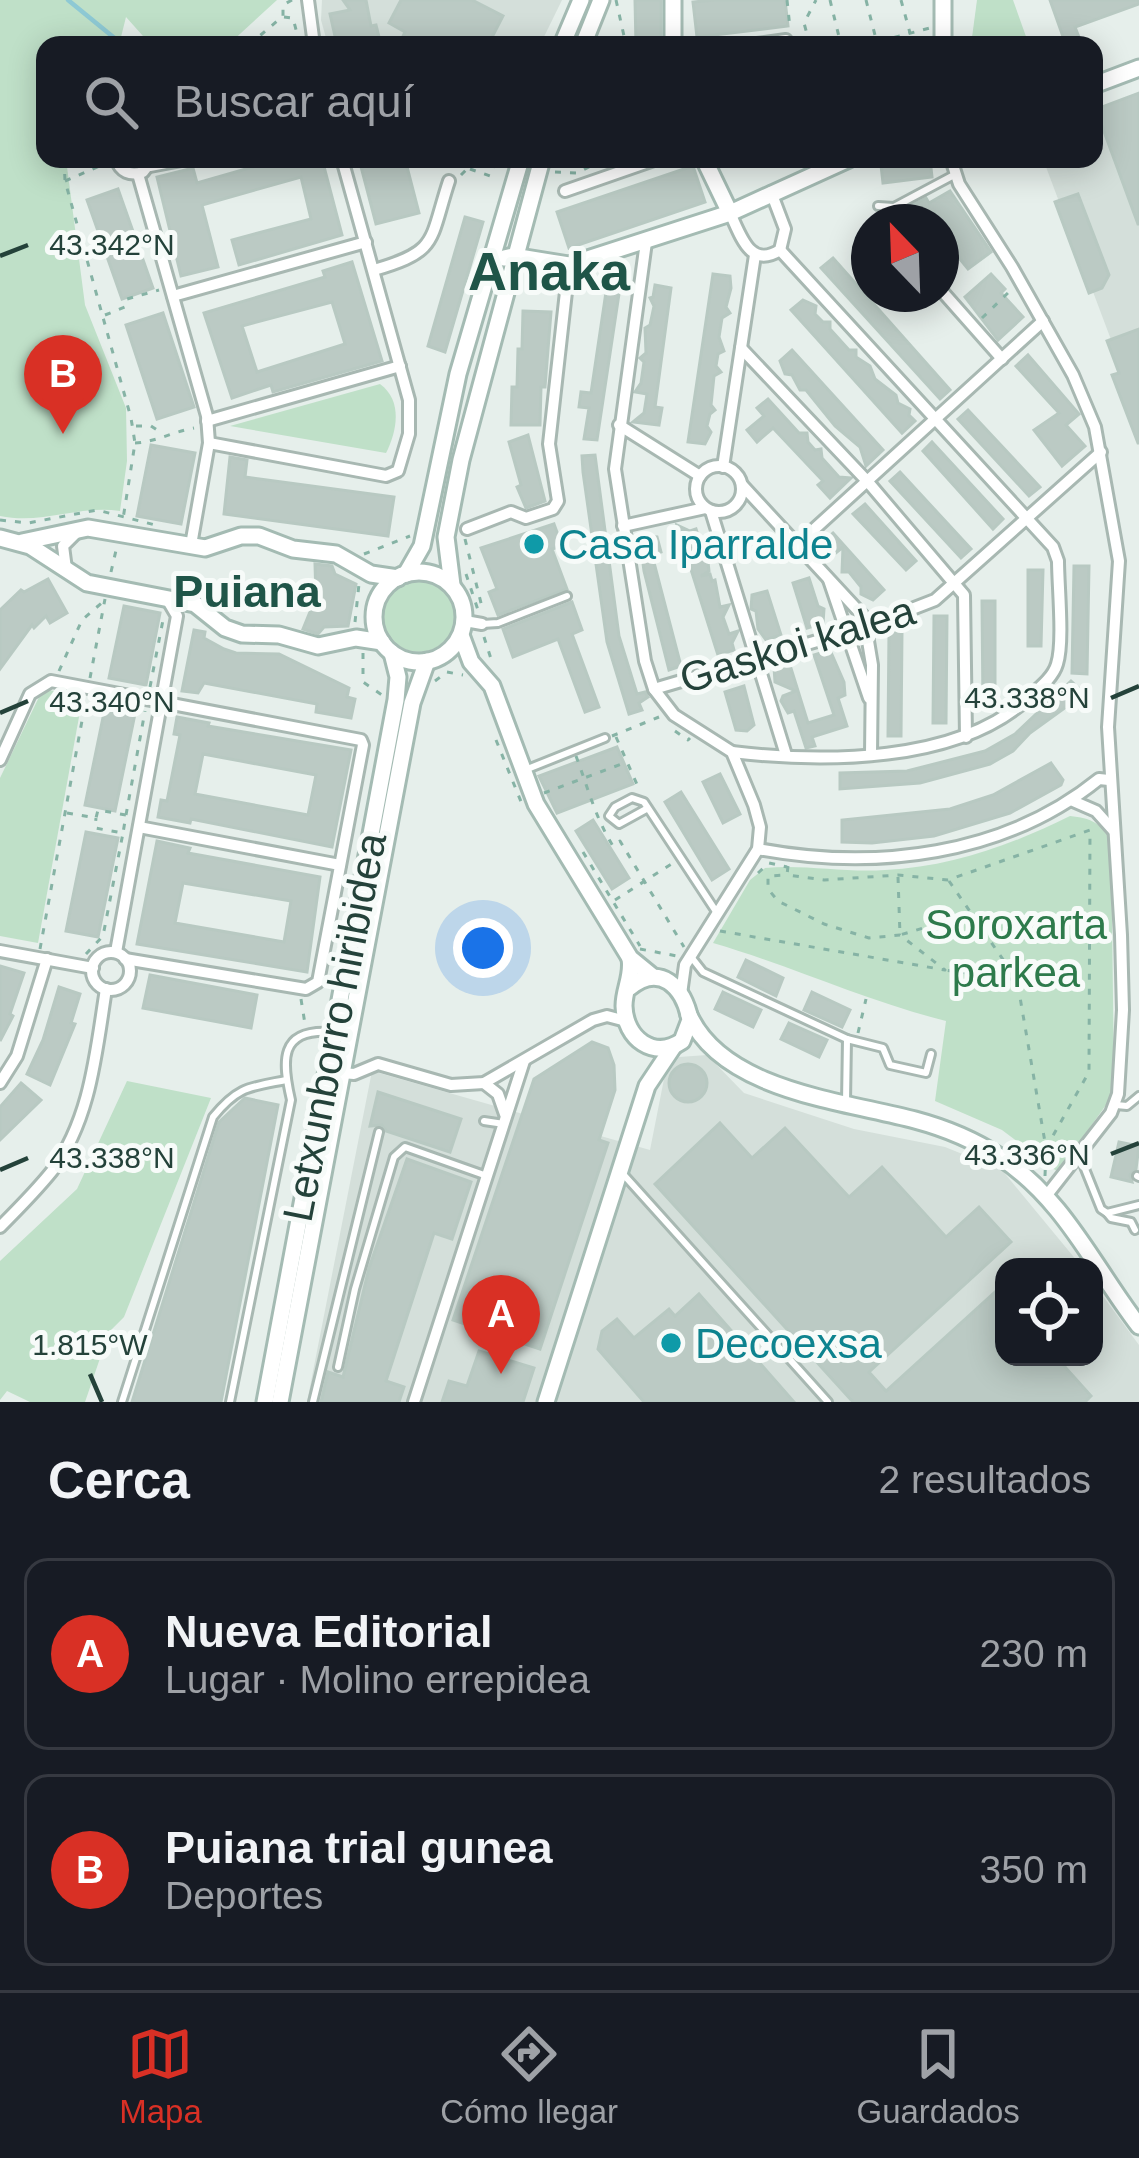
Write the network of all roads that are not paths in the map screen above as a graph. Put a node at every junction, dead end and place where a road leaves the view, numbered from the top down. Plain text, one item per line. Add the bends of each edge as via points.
1 (308, 0) edge
2 (581, 0) edge
3 (601, 0) edge
4 (673, 0) edge
5 (943, 0) edge
6 (313, 36) edge
7 (566, 36) edge
8 (587, 36) edge
9 (673, 36) edge
10 (943, 36) edge
11 (1139, 68) edge
12 (1103, 82) edge
13 (122, 168) edge
14 (144, 168) edge
15 (345, 168) edge
16 (518, 168) edge
17 (539, 168) edge
18 (631, 168) edge
19 (708, 168) edge
20 (828, 168) edge
21 (953, 168) edge
22 (138, 174) junction
23 (954, 175) junction
24 (449, 181) road end
25 (565, 191) dead end
26 (771, 192) junction
27 (898, 204) edge
28 (730, 213) junction
29 (366, 242) junction
30 (646, 242) junction
31 (776, 253) junction
32 (755, 255) junction
33 (513, 256) junction
34 (489, 262) junction
35 (569, 265) junction
36 (374, 270) junction
37 (168, 297) junction
38 (959, 310) edge
39 (1043, 320) junction
40 (741, 348) junction
41 (1002, 359) junction
42 (400, 366) junction
43 (936, 421) junction
44 (201, 425) junction
45 (619, 425) junction
46 (209, 443) junction
47 (1101, 452) junction
48 (723, 467) junction
49 (700, 476) junction
50 (868, 482) junction
51 (742, 485) junction
52 (708, 510) junction
53 (1026, 518) junction
54 (96, 519) junction
55 (623, 526) junction
56 (463, 533) road end
57 (0, 538) edge
58 (22, 542) junction
59 (800, 543) junction
60 (190, 545) junction
61 (67, 572) junction
62 (827, 575) junction
63 (402, 576) junction
64 (955, 580) junction
65 (452, 586) junction
66 (567, 596) dead end
67 (165, 598) junction
68 (195, 604) junction
69 (177, 616) junction
70 (484, 624) joint
71 (868, 626) junction
72 (463, 628) junction
73 (844, 632) junction
74 (387, 648) junction
75 (755, 656) junction
76 (434, 659) junction
77 (471, 662) junction
78 (654, 689) junction
79 (162, 700) junction
80 (871, 701) junction
81 (611, 736) road end
82 (966, 737) junction
83 (732, 752) junction
84 (871, 754) junction
85 (786, 755) junction
86 (0, 760) edge
87 (522, 771) junction
88 (1109, 780) junction
89 (1110, 795) junction
90 (1073, 802) junction
91 (646, 805) junction
92 (1088, 808) junction
93 (139, 827) junction
94 (1113, 830) junction
95 (758, 849) junction
96 (340, 865) junction
97 (717, 913) junction
98 (0, 951) edge
99 (638, 954) junction
100 (121, 956) junction
101 (42, 958) junction
102 (686, 958) junction
103 (93, 968) junction
104 (657, 972) junction
105 (629, 988) junction
106 (106, 989) junction
107 (681, 994) junction
108 (689, 1015) junction
109 (631, 1029) junction
110 (334, 1033) junction
111 (852, 1040) junction
112 (676, 1045) junction
113 (712, 1048) junction
114 (931, 1054) dead end
115 (524, 1061) junction
116 (342, 1073) junction
117 (286, 1079) junction
118 (0, 1083) edge
119 (484, 1083) junction
120 (644, 1095) junction
121 (1139, 1096) edge
122 (1115, 1105) junction
123 (846, 1106) junction
124 (484, 1121) dead end
125 (505, 1121) junction
126 (379, 1132) dead end
127 (1079, 1154) junction
128 (620, 1171) junction
129 (487, 1176) junction
130 (1046, 1186) junction
131 (1139, 1205) edge
132 (1107, 1213) junction
133 (0, 1227) edge
134 (1135, 1230) dead end
135 (1139, 1326) edge
136 (338, 1367) dead end
137 (122, 1402) edge
138 (230, 1402) edge
139 (265, 1402) edge
140 (280, 1402) edge
141 (313, 1402) edge
142 (414, 1402) edge
143 (546, 1402) edge
144 (829, 1402) edge

1 - 6 street
2 - 7 street
3 - 8 street
4 - 9 street
5 - 10 street
11 - 12 street
13 - 22 street
14 - 22 street
15 - 29 street
16 - 34 street
17 - 33 street
18 - 25 street
19 - 28 street
20 - 26 street
21 - 23 street
22 - 37 street
23 - 27 lane
23 - 39 street
24 - 36 street via 425,250
26 - 28 street
26 - 31 street via 785,229
28 - 30 street
28 - 32 street
29 - 36 street
29 - 37 street
30 - 35 street
30 - 45 street
31 - 32 street
31 - 43 street
32 - 40 street
33 - 34 street
33 - 35 street
33 - 65 street via 446,537
34 - 63 street via 422,546
35 - 56 street via 549,444 559,501
36 - 42 street
37 - 44 street
38 - 41 street
39 - 41 street
39 - 47 street
40 - 48 street
40 - 50 street
41 - 43 street
42 - 44 street
42 - 46 street via 409,434 398,471 386,476
43 - 50 street
43 - 53 street
44 - 46 street
45 - 49 street
45 - 55 street
46 - 60 street
47 - 53 street, Gaskoi kalea
47 - 88 street via 1118,561
48 - 49 street
48 - 51 street
49 - 52 street via 696,493
50 - 59 street
50 - 64 street
51 - 52 street via 730,510
51 - 59 street
52 - 55 street
52 - 75 street
53 - 64 street, Gaskoi kalea
53 - 82 street via 1058,561 1058,662 1016,709
54 - 58 street
54 - 60 street via 120,532
54 - 61 street via 65,542
55 - 78 street
57 - 58 street
58 - 61 street
59 - 62 street
60 - 63 street via 259,536 336,554 370,574
61 - 67 street via 106,594
62 - 71 street
62 - 73 street
63 - 65 street via 429,573
63 - 74 street via 376,602 376,629
64 - 71 street, Gaskoi kalea via 935,601
64 - 82 street via 964,595
65 - 72 street
66 - 70 lane
67 - 68 street
67 - 69 street
68 - 69 street
68 - 74 street via 242,634 318,646 356,638
69 - 79 street
70 - 72 street
71 - 73 street, Gaskoi kalea
71 - 80 street
72 - 76 street
72 - 77 street
73 - 75 street, Gaskoi kalea
73 - 80 street
74 - 76 street via 405,660
74 - 110 street, Letxunborro hiribidea via 396,700
75 - 78 street, Gaskoi kalea
75 - 85 street
76 - 77 street
76 - 116 street, Letxunborro hiribidea via 412,703
77 - 87 street via 492,686
78 - 83 street via 674,715
79 - 86 street via 89,683 36,687
79 - 93 street
79 - 96 street, Letxunborro hiribidea via 353,736 363,745
80 - 84 street
81 - 87 lane
82 - 84 street
83 - 85 street
83 - 95 street via 760,827
84 - 85 street
87 - 99 street via 568,856
88 - 89 street
88 - 90 street via 1099,778
89 - 92 street
89 - 94 street
90 - 92 street
90 - 95 street via 974,842 897,858 789,861
91 - 91 lane via 620,824 609,816 632,798
91 - 97 lane
92 - 94 street
93 - 96 street
93 - 100 street
94 - 122 street via 1123,1010
95 - 97 street
96 - 100 street, Letxunborro hiribidea via 314,987
97 - 102 street
98 - 101 street
99 - 104 street
99 - 105 street
100 - 103 street via 98,957
100 - 106 street via 127,981
101 - 103 street
101 - 118 street via 17,1056
102 - 104 street
102 - 107 street
102 - 111 lane
103 - 106 street
104 - 105 street
104 - 107 street
105 - 109 street
106 - 133 street via 75,1129 55,1167
107 - 108 street
108 - 112 street
108 - 113 street
109 - 112 street via 649,1048
109 - 115 street via 612,1016 598,1018
109 - 120 street
110 - 117 lane via 296,1038 286,1051
110 - 139 street, Letxunborro hiribidea
111 - 114 lane via 883,1048 890,1065 926,1072
111 - 123 lane
112 - 113 street
112 - 120 street
113 - 123 street via 766,1079
115 - 119 street
115 - 125 street
116 - 119 street via 378,1064 452,1085
116 - 140 street, Letxunborro hiribidea
117 - 137 lane via 248,1086 213,1117
117 - 138 lane via 291,1100
119 - 125 street via 498,1094
120 - 128 street
121 - 122 lane
122 - 127 street
123 - 130 street via 962,1136
124 - 125 lane
125 - 129 street
126 - 141 lane
127 - 130 street
127 - 132 lane
128 - 143 street via 594,1276
128 - 144 lane
129 - 136 lane via 405,1147 394,1156
129 - 142 street
130 - 135 street
131 - 132 lane
132 - 134 lane

